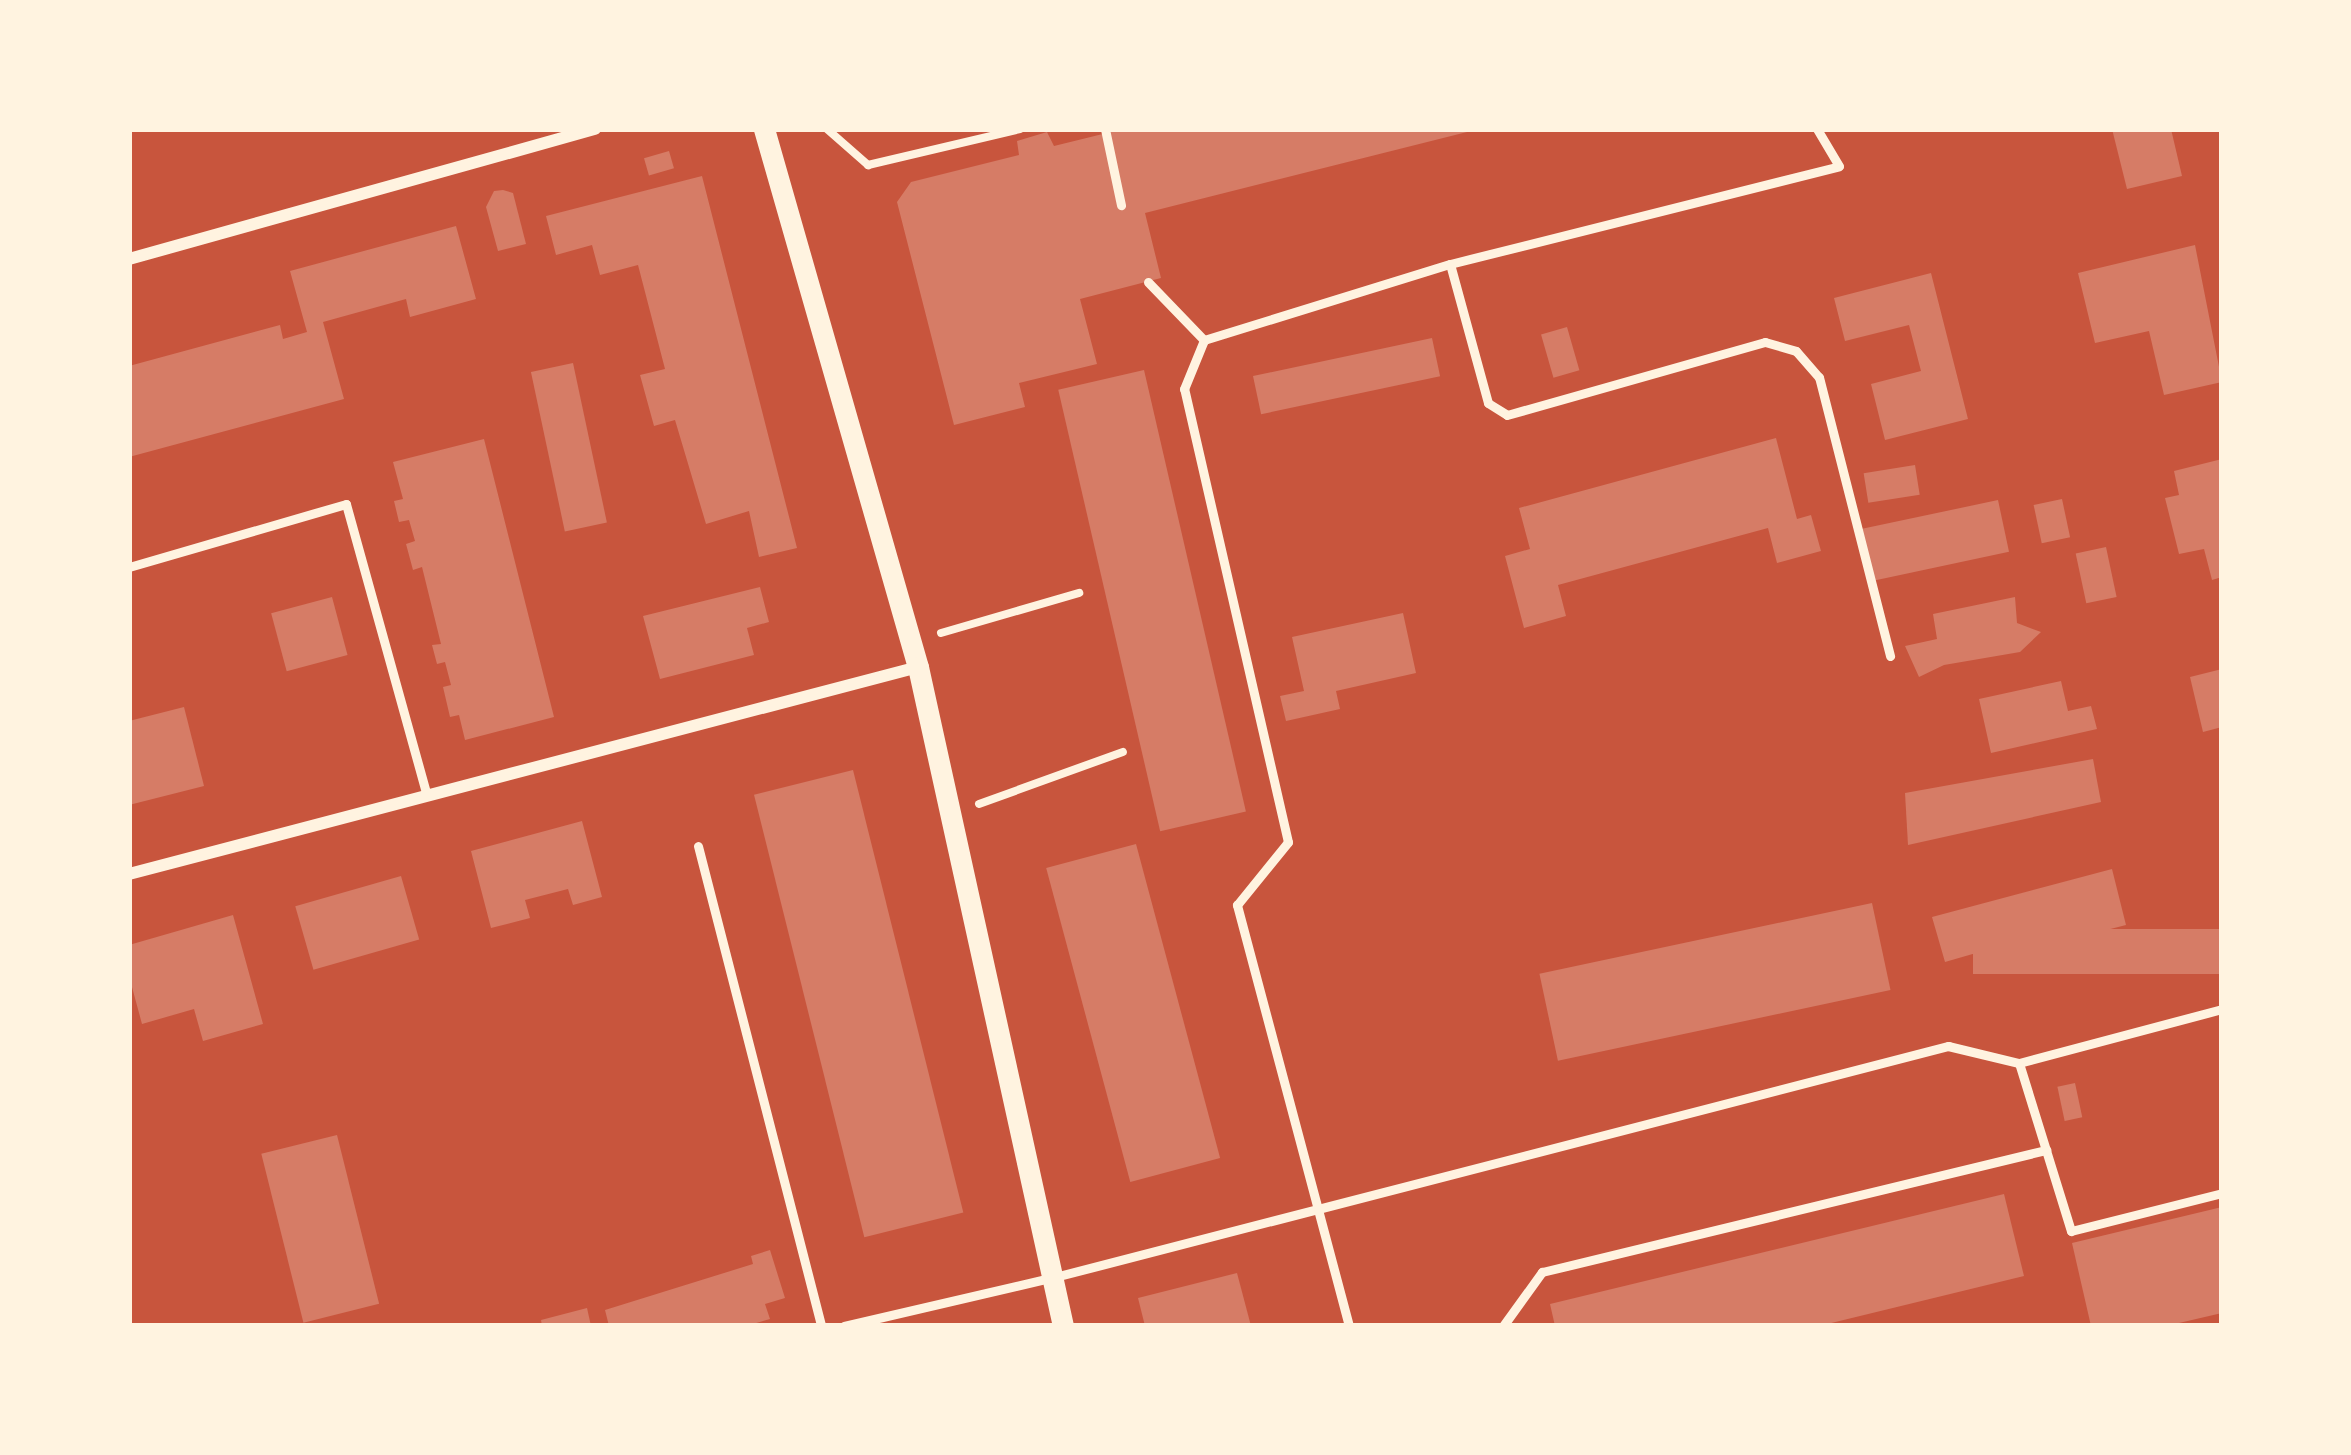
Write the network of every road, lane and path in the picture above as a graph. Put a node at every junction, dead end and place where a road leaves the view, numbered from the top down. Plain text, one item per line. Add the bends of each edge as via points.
1 (595, 129) edge
2 (764, 129) edge
3 (827, 129) edge
4 (1020, 129) edge
5 (1105, 129) edge
6 (1817, 129) edge
7 (1121, 205) dead end
8 (129, 259) edge
9 (1450, 264) junction
10 (1148, 282) dead end
11 (1204, 340) junction
12 (129, 567) edge
13 (1079, 593) dead end
14 (910, 642) junction
15 (1890, 656) dead end
16 (918, 667) junction
17 (1124, 752) dead end
18 (427, 796) junction
19 (950, 815) junction
20 (698, 846) dead end
21 (129, 874) edge
22 (2222, 1009) edge
23 (2019, 1063) junction
24 (2045, 1150) junction
25 (2222, 1193) edge
26 (1320, 1208) junction
27 (1051, 1278) junction
28 (821, 1326) edge
29 (848, 1326) edge
30 (1063, 1326) edge
31 (1349, 1326) edge
32 (1503, 1326) edge

1 - 8 street
2 - 14 street
3 - 4 path via 868,165
5 - 7 lane
6 - 9 lane via 1839,166
9 - 11 lane
9 - 15 lane via 1488,403 1507,416 1765,342 1796,350 1819,377
10 - 11 lane
11 - 26 lane via 1184,388 1288,842 1237,905
12 - 18 lane via 346,504
13 - 14 path
14 - 16 street
16 - 18 street
16 - 19 street
17 - 19 path
18 - 21 street
19 - 27 street
20 - 28 lane
22 - 23 lane
23 - 24 lane
23 - 26 lane via 1948,1046
24 - 25 lane via 2071,1232
24 - 32 lane via 1542,1272
26 - 27 lane
26 - 31 lane
27 - 29 lane
27 - 30 street

